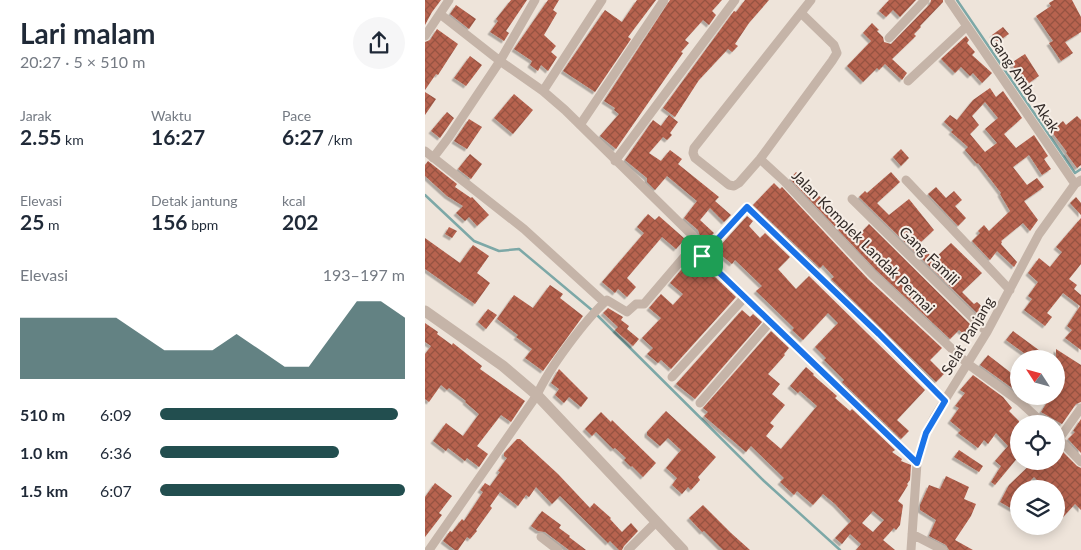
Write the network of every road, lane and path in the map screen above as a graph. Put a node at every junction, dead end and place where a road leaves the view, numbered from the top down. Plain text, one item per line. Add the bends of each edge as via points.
1 (449, 0) edge
2 (535, 0) edge
3 (601, 0) edge
4 (664, 0) edge
5 (735, 0) edge
6 (811, 0) edge
7 (925, 0) edge
8 (949, 0) edge
9 (801, 12) junction
10 (440, 14) junction
11 (967, 26) junction
12 (425, 36) edge
13 (889, 38) dead end
14 (500, 61) junction
15 (908, 81) dead end
16 (543, 91) junction
17 (581, 125) junction
18 (425, 151) edge
19 (433, 158) junction
20 (760, 159) junction
21 (615, 161) junction
22 (906, 180) dead end
23 (1079, 183) edge
24 (852, 199) dead end
25 (693, 248) junction
26 (702, 256) junction
27 (1011, 290) junction
28 (745, 297) junction
29 (602, 306) junction
30 (426, 313) edge
31 (770, 322) junction
32 (987, 332) junction
33 (968, 364) junction
34 (672, 377) dead end
35 (537, 395) junction
36 (945, 401) junction
37 (700, 403) dead end
38 (1081, 408) edge
39 (1034, 415) edge
40 (1065, 428) edge
41 (1065, 445) edge
42 (1081, 462) edge
43 (917, 463) junction
44 (656, 522) junction
45 (912, 534) junction
46 (541, 537) dead end
47 (429, 550) edge
48 (557, 550) edge
49 (628, 550) edge
50 (683, 550) edge
51 (911, 550) edge
52 (943, 550) edge

1 - 10 street
2 - 14 street
3 - 16 street
4 - 17 street
5 - 21 street
6 - 9 street
7 - 13 street
8 - 11 street, Gang Ambo Akak
9 - 20 street via 837,52
9 - 20 street via 693,153 695,158 734,186
10 - 12 street
10 - 14 street
11 - 15 street
11 - 23 street, Gang Ambo Akak
14 - 16 street
14 - 19 street
16 - 17 street
17 - 21 street
18 - 19 street
19 - 29 street via 524,229
20 - 33 street, Jalan Komplek Landak Permai via 872,274
21 - 25 street via 693,237 696,243
22 - 27 street
23 - 27 street, Selat Panjang via 1039,234
24 - 32 street, Gang Famili
25 - 26 street
25 - 29 street via 644,304 636,304 627,312 609,300
26 - 28 street
26 - 36 street via 747,207
27 - 32 street, Selat Panjang
28 - 31 street
28 - 34 street
29 - 35 street via 589,319
30 - 35 street via 503,366
31 - 37 street
31 - 43 street
32 - 33 street, Selat Panjang
33 - 36 street, Selat Panjang
33 - 39 street, Jalan Komplek Landak Permai
35 - 44 street
35 - 47 street
36 - 43 street, Selat Panjang via 926,433
38 - 40 street
41 - 42 street
43 - 45 street, Selat Panjang
44 - 49 street
44 - 50 street
45 - 51 street, Selat Panjang
45 - 52 street
46 - 48 street

